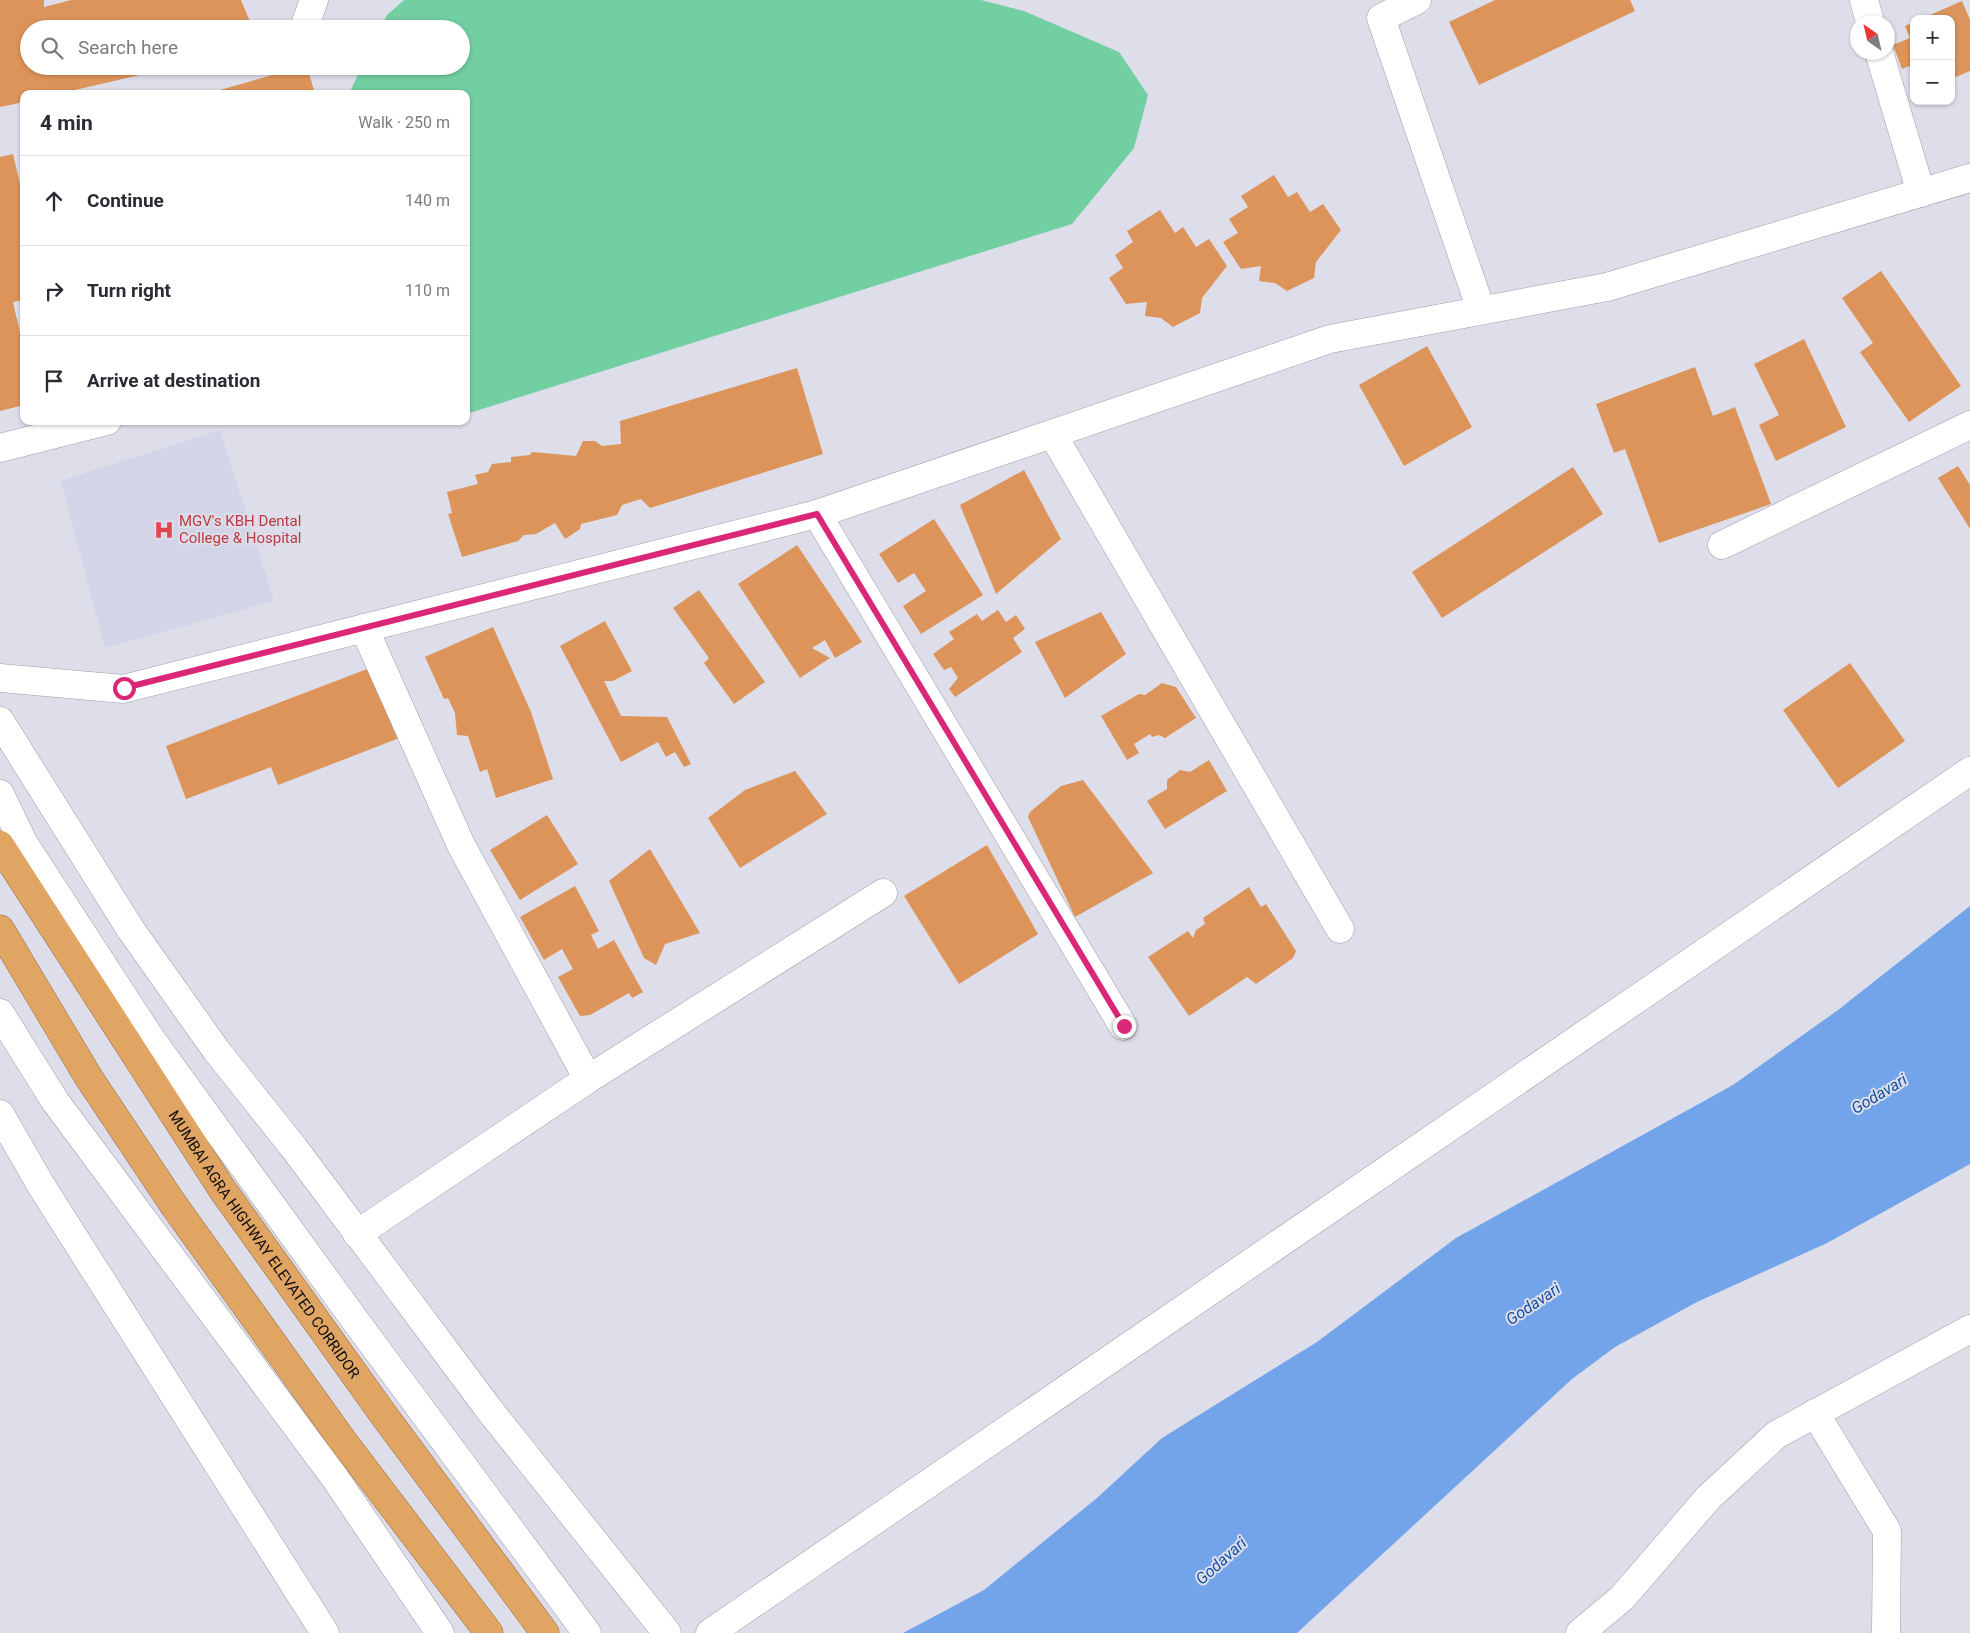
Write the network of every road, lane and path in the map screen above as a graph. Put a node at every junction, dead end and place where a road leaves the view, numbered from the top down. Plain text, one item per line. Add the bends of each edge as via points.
1 (314, 0) edge
2 (1417, 0) edge
3 (1864, 0) edge
4 (1868, 15) edge
5 (307, 20) edge
6 (1881, 60) edge
7 (1970, 178) edge
8 (1921, 193) junction
9 (1481, 310) junction
10 (91, 425) edge
11 (1970, 425) edge
12 (1052, 435) junction
13 (0, 448) edge
14 (817, 514) junction
15 (1722, 545) dead end
16 (364, 628) junction
17 (0, 678) edge
18 (0, 721) edge
19 (1970, 771) edge
20 (0, 794) edge
21 (0, 845) edge
22 (883, 893) dead end
23 (0, 929) edge
24 (1340, 929) dead end
25 (0, 1013) edge
26 (1124, 1026) dead end
27 (588, 1079) junction
28 (0, 1114) edge
29 (357, 1234) junction
30 (1970, 1329) edge
31 (1814, 1413) junction
32 (325, 1633) edge
33 (440, 1633) edge
34 (489, 1633) edge
35 (545, 1633) edge
36 (587, 1633) edge
37 (667, 1633) edge
38 (710, 1633) edge
39 (1580, 1633) edge
40 (1886, 1633) edge

1 - 5 street
2 - 9 street via 1381,18
3 - 4 street
6 - 8 street
7 - 8 street
8 - 9 street via 1608,287
9 - 12 street via 1330,339
10 - 13 street
11 - 15 street
12 - 14 street
12 - 24 street
14 - 16 street
14 - 26 street
16 - 17 street via 124,688
16 - 27 street via 461,845
18 - 29 street via 131,930 216,1050
19 - 38 street
20 - 36 street via 24,844 151,1039
21 - 35 highway, MUMBAI AGRA HIGHWAY ELEVATED CORRIDOR via 222,1189
22 - 27 street
23 - 34 highway via 89,1078 173,1204 343,1441
25 - 33 street via 55,1101 335,1478
27 - 29 street
28 - 32 street via 42,1187
29 - 37 street via 491,1412
30 - 31 street
31 - 39 street via 1762,1447 1708,1498 1622,1598
31 - 40 street via 1887,1531

